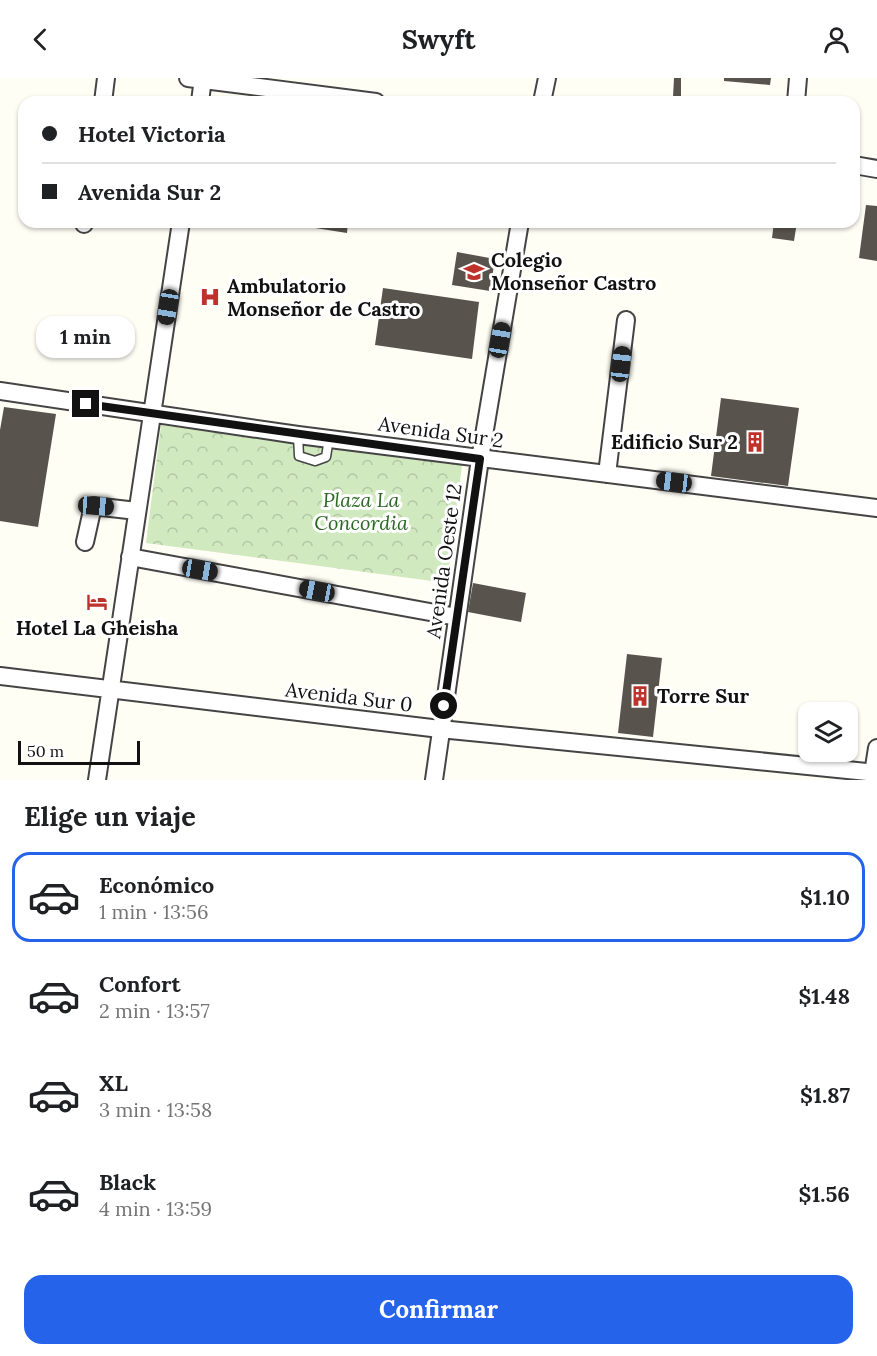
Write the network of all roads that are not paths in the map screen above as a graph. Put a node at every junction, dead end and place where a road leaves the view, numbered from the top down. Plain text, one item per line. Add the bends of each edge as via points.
1 (106, 78) edge
2 (547, 78) edge
3 (798, 78) edge
4 (198, 79) edge
5 (104, 96) edge
6 (199, 96) edge
7 (330, 96) edge
8 (543, 96) edge
9 (796, 96) edge
10 (860, 166) edge
11 (877, 169) edge
12 (180, 228) edge
13 (519, 228) edge
14 (627, 320) dead end
15 (0, 391) edge
16 (151, 414) junction
17 (298, 435) junction
18 (329, 438) junction
19 (480, 459) junction
20 (607, 474) junction
21 (877, 508) edge
22 (137, 511) junction
23 (85, 542) dead end
24 (130, 557) junction
25 (457, 617) junction
26 (0, 676) edge
27 (111, 690) junction
28 (441, 729) junction
29 (877, 748) edge
30 (874, 775) edge
31 (98, 780) edge
32 (434, 780) edge

1 - 5 street
2 - 8 street
3 - 9 street
4 - 6 street
4 - 7 street
10 - 11 street
12 - 16 street
13 - 19 street, Avenida Oeste 12
14 - 20 street
15 - 16 street, Avenida Sur 2
16 - 17 street, Avenida Sur 2
16 - 22 street
17 - 18 street, Avenida Sur 2
17 - 18 lane via 299,456 315,462 326,457
18 - 19 street, Avenida Sur 2
19 - 20 street, Avenida Sur 2
19 - 25 street, Avenida Oeste 12
20 - 21 street, Avenida Sur 2
22 - 23 street via 93,506
22 - 24 street
24 - 25 street
24 - 27 street
25 - 28 street, Avenida Oeste 12
26 - 27 street, Avenida Sur 0
27 - 28 street, Avenida Sur 0
27 - 31 street
28 - 30 street, Avenida Sur 0
28 - 32 street, Avenida Oeste 12
29 - 30 street

